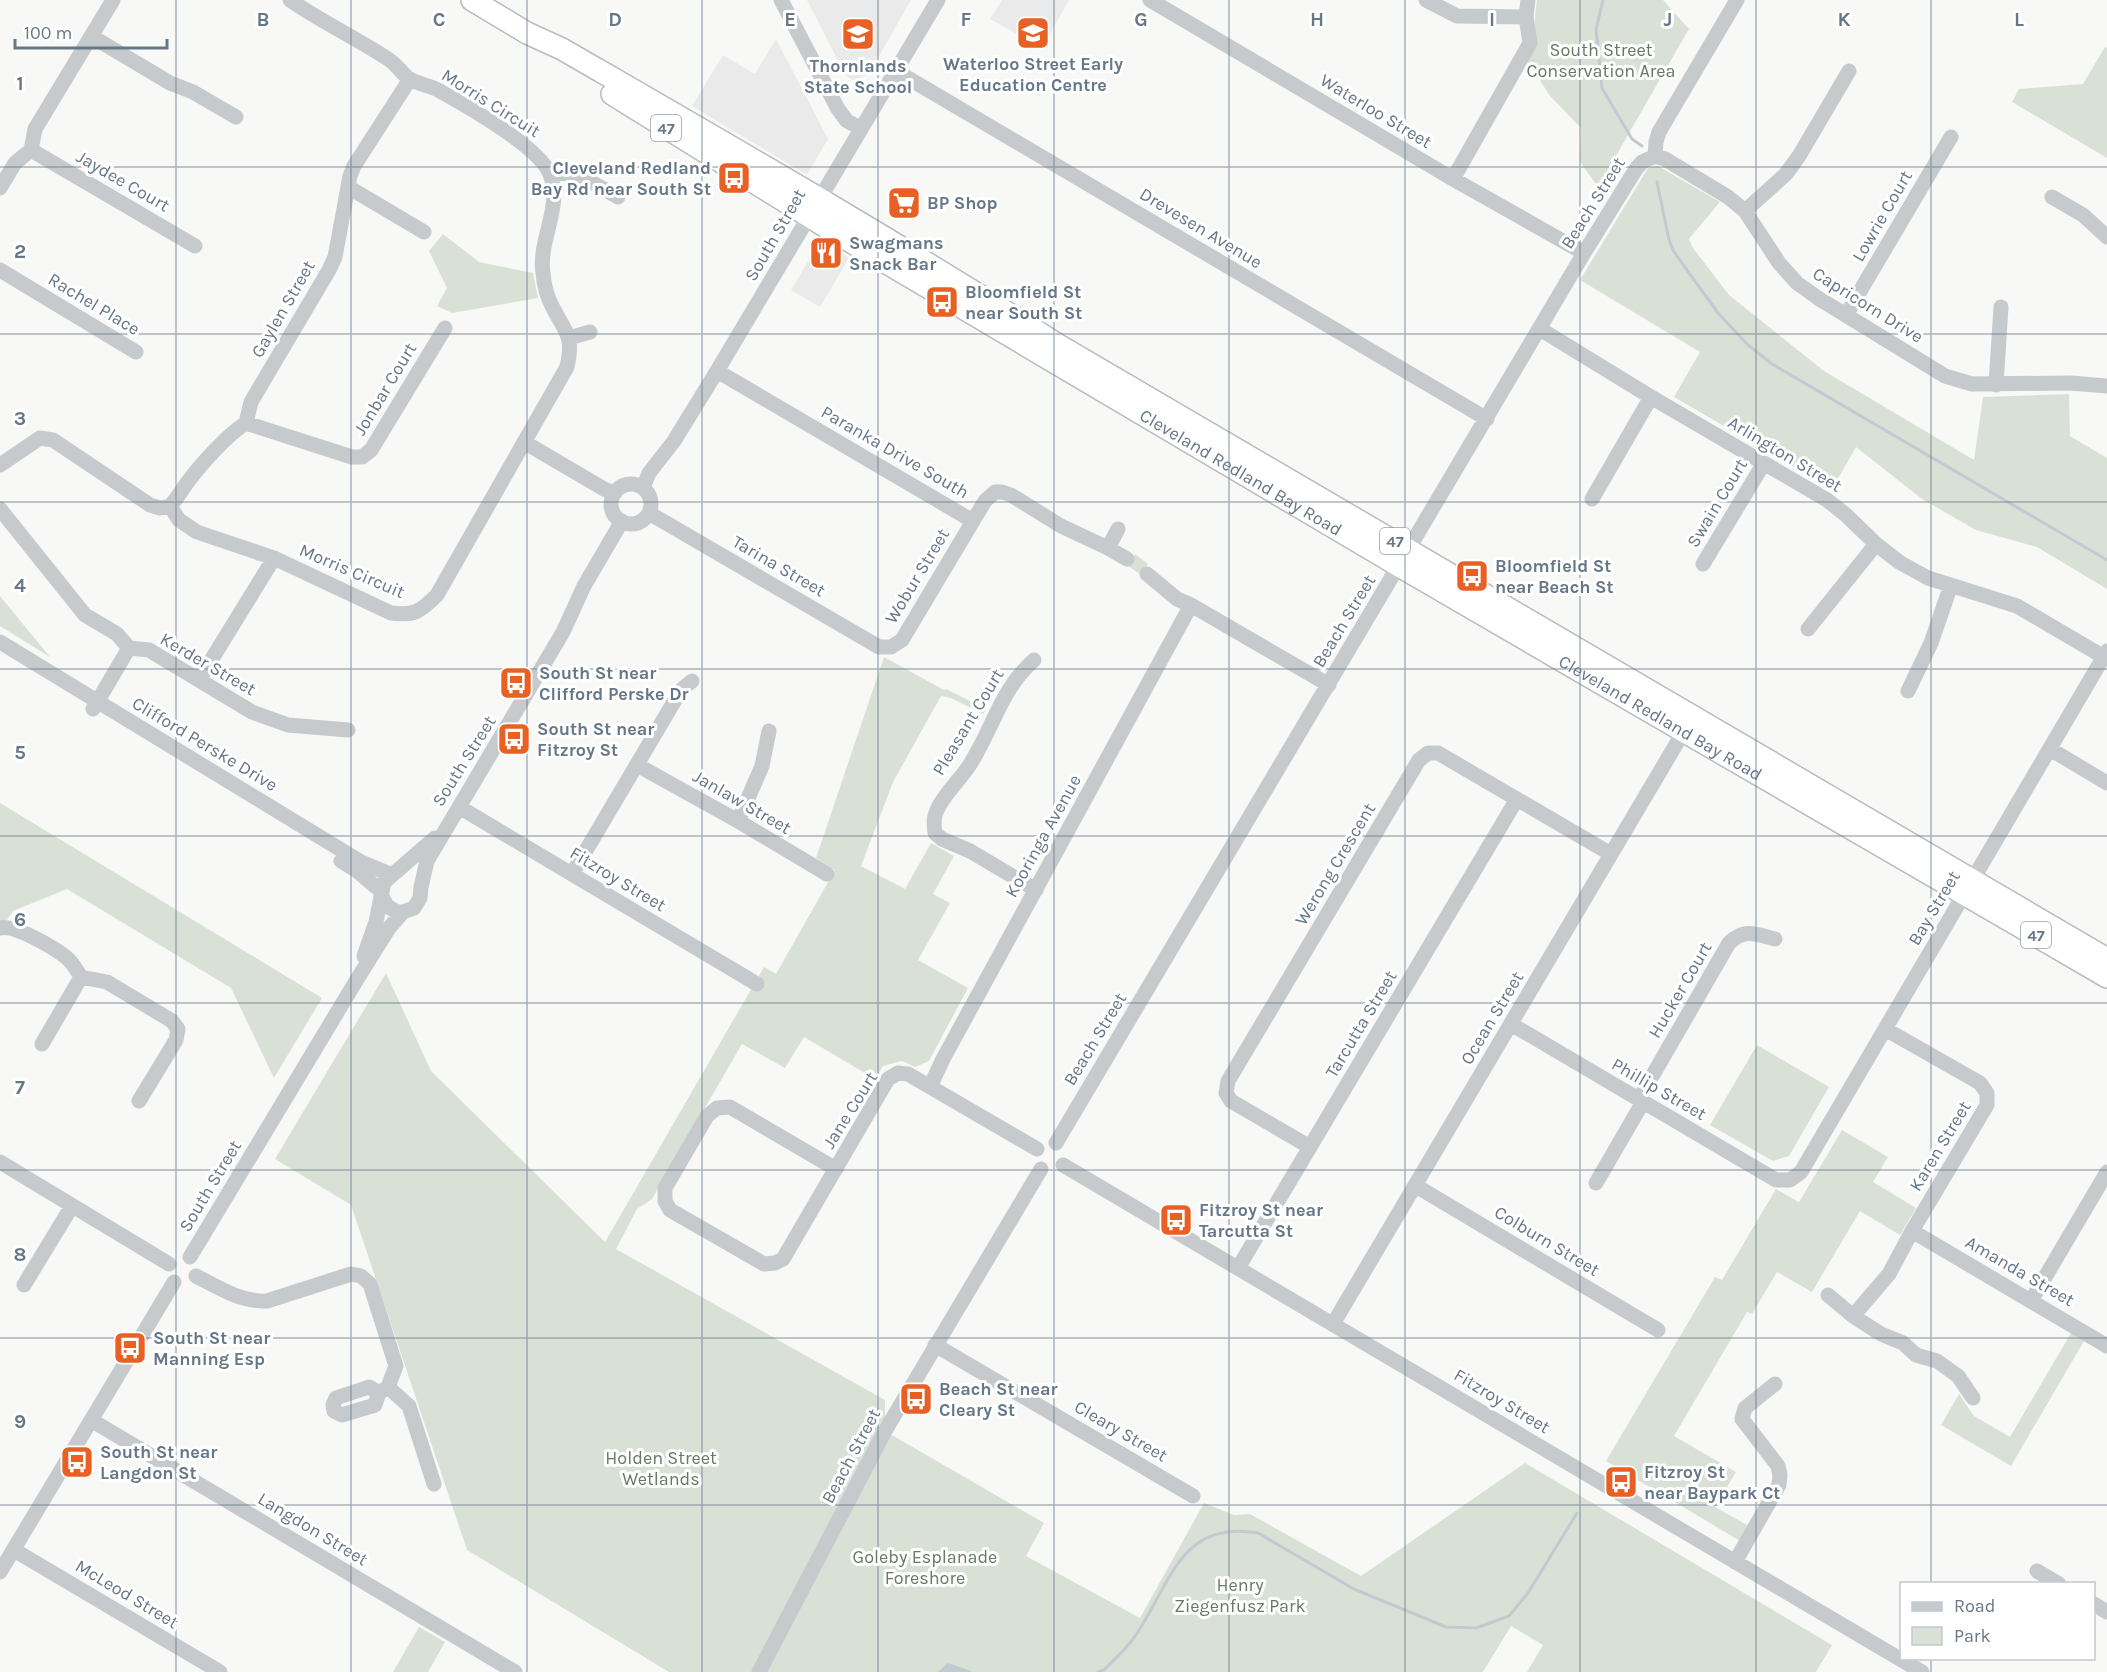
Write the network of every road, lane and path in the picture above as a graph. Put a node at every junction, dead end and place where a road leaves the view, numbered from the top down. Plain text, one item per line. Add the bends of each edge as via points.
1 (113, 0) edge
2 (290, 0) edge
3 (472, 0) edge
4 (781, 0) edge
5 (938, 0) edge
6 (1150, 0) edge
7 (1426, 0) edge
8 (1528, 0) edge
9 (1737, 0) edge
10 (1526, 17) junction
11 (527, 33) junction
12 (91, 36) junction
13 (896, 71) junction
14 (1849, 71) dead end
15 (410, 79) junction
16 (236, 117) dead end
17 (860, 128) junction
18 (1950, 137) dead end
19 (31, 150) junction
20 (1656, 156) junction
21 (550, 174) junction
22 (1453, 179) junction
23 (348, 187) junction
24 (0, 188) edge
25 (618, 197) dead end
26 (2052, 197) dead end
27 (819, 198) junction
28 (1745, 211) junction
29 (808, 217) junction
30 (424, 232) dead end
31 (2107, 237) edge
32 (195, 246) dead end
33 (1584, 253) junction
34 (0, 270) edge
35 (2001, 307) dead end
36 (1846, 315) junction
37 (445, 328) dead end
38 (1540, 329) junction
39 (591, 332) dead end
40 (569, 338) junction
41 (136, 352) dead end
42 (717, 371) junction
43 (1996, 385) junction
44 (2107, 386) edge
45 (1651, 397) junction
46 (1486, 419) junction
47 (246, 423) junction
48 (524, 442) junction
49 (1764, 463) junction
50 (0, 465) edge
51 (643, 488) junction
52 (615, 493) junction
53 (1592, 499) dead end
54 (170, 506) junction
55 (0, 509) edge
56 (649, 513) junction
57 (622, 521) junction
58 (973, 521) junction
59 (1118, 529) dead end
60 (1876, 544) junction
61 (1108, 548) junction
62 (274, 558) junction
63 (1404, 558) junction
64 (1126, 559) dead end
65 (1703, 564) dead end
66 (1147, 574) dead end
67 (1951, 585) junction
68 (1191, 605) junction
69 (1809, 629) dead end
70 (0, 642) edge
71 (891, 647) joint
72 (129, 648) junction
73 (0, 654) edge
74 (2105, 654) edge
75 (1034, 660) dead end
76 (199, 680) junction
77 (692, 681) dead end
78 (1329, 685) junction
79 (1908, 691) dead end
80 (96, 705) junction
81 (348, 730) dead end
82 (769, 731) dead end
83 (1684, 731) junction
84 (2049, 749) junction
85 (637, 765) junction
86 (2107, 783) edge
87 (1517, 799) junction
88 (459, 807) junction
89 (738, 821) junction
90 (443, 831) junction
91 (1611, 854) junction
92 (394, 874) junction
93 (572, 874) junction
94 (827, 874) dead end
95 (420, 887) junction
96 (1969, 887) junction
97 (1036, 890) junction
98 (382, 894) junction
99 (403, 912) junction
100 (0, 928) edge
101 (1774, 939) dead end
102 (2107, 959) edge
103 (81, 977) junction
104 (2107, 977) edge
105 (356, 981) junction
106 (757, 984) dead end
107 (1511, 1024) junction
108 (1885, 1029) junction
109 (42, 1044) dead end
110 (930, 1088) junction
111 (139, 1101) dead end
112 (1641, 1101) junction
113 (1056, 1143) junction
114 (1310, 1147) junction
115 (1037, 1149) junction
116 (0, 1162) edge
117 (1063, 1164) junction
118 (836, 1168) junction
119 (1041, 1169) junction
120 (2107, 1172) edge
121 (1790, 1180) joint
122 (1596, 1183) dead end
123 (1416, 1186) junction
124 (72, 1206) junction
125 (1912, 1231) junction
126 (190, 1257) junction
127 (169, 1264) junction
128 (1238, 1268) junction
129 (196, 1276) junction
130 (174, 1282) junction
131 (24, 1285) dead end
132 (1828, 1295) dead end
133 (2031, 1301) junction
134 (1852, 1316) junction
135 (1333, 1324) junction
136 (1658, 1330) dead end
137 (935, 1345) junction
138 (2107, 1346) edge
139 (1775, 1384) dead end
140 (1972, 1398) dead end
141 (91, 1420) junction
142 (434, 1484) dead end
143 (1193, 1496) dead end
144 (14, 1550) junction
145 (1735, 1562) junction
146 (2037, 1571) dead end
147 (0, 1572) edge
148 (2056, 1582) edge
149 (1912, 1669) edge
150 (220, 1672) edge
151 (515, 1672) edge
152 (759, 1672) edge

1 - 12 street
2 - 15 street, Morris Circuit via 390,60
3 - 11 highway, Cleveland Redland Bay Road / 47
4 - 17 street via 838,109 847,121
5 - 13 street, South Street
6 - 22 street, Waterloo Street
7 - 10 street via 1457,16
8 - 10 street
9 - 20 street via 1659,132
10 - 22 street via 1530,43
11 - 27 highway, Cleveland Redland Bay Road / 47 via 562,49
11 - 29 highway, Cleveland Redland Bay Road / 47 via 613,95
12 - 16 street
12 - 19 street via 35,129
13 - 17 street, South Street
13 - 46 street, Drevesen Avenue
14 - 28 street via 1786,174
15 - 21 street, Morris Circuit via 436,89 523,143
15 - 23 street, Gaylen Street via 354,165
17 - 27 street, South Street
18 - 36 street, Lowrie Court
19 - 24 street via 15,163
19 - 32 street, Jaydee Court
20 - 28 street, Capricorn Drive
20 - 33 street, Beach Street via 1636,169
21 - 25 street via 575,172
21 - 40 street via 554,193 544,242 544,288
22 - 33 street, Waterloo Street
23 - 30 street
23 - 47 street, Gaylen Street via 332,264 251,402
26 - 31 street via 2083,214
27 - 29 street, South Street
27 - 63 highway, Cleveland Redland Bay Road / 47
28 - 36 street, Capricorn Drive via 1797,283
29 - 42 street, South Street
29 - 63 highway, Cleveland Redland Bay Road / 47
33 - 38 street, Beach Street
34 - 41 street, Rachel Place
35 - 43 street
36 - 43 street, Capricorn Drive via 1945,376 1972,384
37 - 47 street, Jonbar Court via 371,450 362,457
38 - 45 street, Arlington Street
38 - 46 street, Beach Street
39 - 40 street
40 - 48 street, Morris Circuit via 567,367
42 - 51 street, South Street
42 - 58 street, Paranka Drive South
43 - 44 street, Capricorn Drive
45 - 49 street, Arlington Street
45 - 53 street
46 - 63 street, Beach Street
47 - 54 street via 235,430
48 - 52 street
48 - 62 street, Morris Circuit via 437,595 426,607 408,615 391,613
49 - 60 street, Arlington Street via 1827,500
49 - 65 street, Swain Court
50 - 54 street via 40,438 53,440 150,505
51 - 52 street via 624,485
51 - 56 street via 651,499
52 - 57 street via 612,509
54 - 62 street, Morris Circuit via 179,520 197,532
55 - 72 street, Kerder Street via 85,615 117,634
56 - 57 street via 637,523
56 - 71 street, Tarina Street via 879,647
57 - 88 street, South Street via 584,586 563,632
58 - 61 street, Paranka Drive South via 985,501 995,492 1002,492
58 - 71 street, Wobur Street via 902,640
59 - 61 street
60 - 67 street, Arlington Street via 1928,578
60 - 69 street
61 - 64 street, Paranka Drive South
62 - 76 street
63 - 78 street, Beach Street
63 - 83 highway, Cleveland Redland Bay Road / 47
63 - 96 highway, Cleveland Redland Bay Road / 47
66 - 68 street via 1177,599
67 - 74 street, Arlington Street via 2017,606
67 - 79 street via 1931,643
68 - 78 street
68 - 97 street, Kooringa Avenue
70 - 80 street, Clifford Perske Drive
72 - 76 street, Kerder Street via 149,650
72 - 80 street
73 - 80 street, Clifford Perske Drive
74 - 84 street, Bay Street
75 - 97 street, Pleasant Court via 1018,674 969,766 940,803 934,824 935,833 942,839
76 - 81 street, Kerder Street via 252,712 288,725
77 - 85 street via 681,690
78 - 113 street, Beach Street
80 - 92 street, Clifford Perske Drive via 361,862
80 - 98 street, Clifford Perske Drive via 356,870
82 - 89 street via 762,766
83 - 91 street, Ocean Street
83 - 96 highway, Cleveland Redland Bay Road / 47
84 - 86 street
84 - 96 street, Bay Street
85 - 89 street, Janlaw Street
85 - 93 street
87 - 91 street, Werong Crescent
87 - 114 street, Tarcutta Street
87 - 114 street, Werong Crescent via 1438,753 1428,753 1419,760 1228,1081 1226,1093 1231,1101
88 - 90 street, South Street
88 - 93 street, Fitzroy Street
89 - 94 street, Janlaw Street
90 - 92 street, South Street
90 - 95 street, South Street via 427,861
91 - 107 street, Ocean Street
92 - 95 street via 408,873
92 - 98 street, South Street via 384,882
93 - 106 street, Fitzroy Street
95 - 99 street, South Street via 418,903
96 - 102 highway, 47
96 - 104 highway, 47
96 - 108 street, Bay Street
97 - 110 street, Kooringa Avenue
98 - 99 street via 387,906
98 - 105 street, South Street
99 - 105 street, South Street
100 - 103 street via 20,930 68,959
101 - 112 street, Hucker Court via 1750,933 1738,935 1730,943
103 - 109 street
103 - 111 street via 107,982 172,1021 178,1029 176,1040
105 - 126 street, South Street
107 - 112 street, Phillip Street
107 - 123 street, Ocean Street
108 - 121 street, Bay Street via 1801,1172
108 - 125 street, Karen Street via 1980,1083 1988,1093 1987,1105
110 - 115 street
110 - 118 street, Jane Court via 908,1074 898,1073 888,1079
112 - 121 street, Phillip Street via 1776,1180
112 - 122 street, Hucker Court
113 - 115 street via 1045,1143
113 - 117 street via 1064,1152
114 - 128 street, Tarcutta Street
115 - 119 street via 1035,1160
116 - 124 street
117 - 119 street via 1053,1172
117 - 128 street, Fitzroy Street
118 - 118 street, Jane Court via 783,1259 775,1263 764,1264 670,1210 664,1201 665,1188 707,1116 717,1108 730,1107
119 - 137 street, Beach Street
120 - 133 street
123 - 135 street, Ocean Street
123 - 136 street, Colburn Street
124 - 127 street
124 - 131 street
125 - 133 street, Amanda Street
125 - 134 street, Karen Street via 1883,1282
126 - 127 street, South Street via 178,1256
126 - 129 street, South Street via 197,1265
127 - 130 street via 168,1274
128 - 135 street, Fitzroy Street
129 - 130 street via 184,1285
129 - 142 street via 253,1302 351,1274 362,1276 370,1284 396,1366 384,1390 409,1406
130 - 141 street
132 - 134 street
133 - 138 street, Amanda Street
134 - 140 street via 1903,1343 1916,1355 1937,1361 1958,1376
135 - 145 street, Fitzroy Street
137 - 143 street, Cleary Street
137 - 152 street, Beach Street via 885,1431
139 - 145 street via 1745,1408 1742,1419 1778,1466 1779,1485
141 - 144 street
141 - 151 street, Langdon Street
144 - 147 street
144 - 150 street, McLeod Street
145 - 149 street, Fitzroy Street
146 - 148 street

